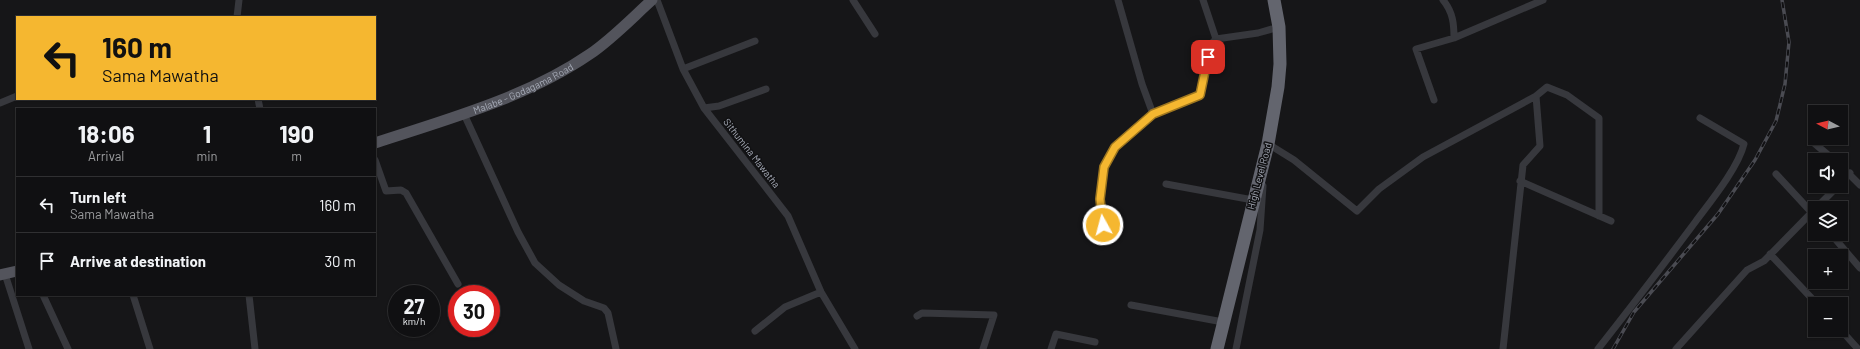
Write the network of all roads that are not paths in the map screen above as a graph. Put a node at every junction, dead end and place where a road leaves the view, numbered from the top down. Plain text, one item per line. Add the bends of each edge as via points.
1 (239, 0) edge
2 (652, 0) edge
3 (658, 0) edge
4 (853, 0) edge
5 (1118, 0) edge
6 (1203, 0) edge
7 (1274, 0) edge
8 (1444, 0) edge
9 (1543, 0) edge
10 (237, 16) edge
11 (1279, 27) junction
12 (875, 34) dead end
13 (1454, 38) junction
14 (1216, 39) junction
15 (755, 41) dead end
16 (683, 69) junction
17 (766, 89) dead end
18 (16, 96) edge
19 (1536, 96) junction
20 (1434, 100) dead end
21 (0, 104) edge
22 (704, 108) junction
23 (464, 114) junction
24 (1153, 114) junction
25 (1700, 118) dead end
26 (376, 143) edge
27 (1817, 145) edge
28 (1266, 150) junction
29 (1826, 153) edge
30 (376, 163) edge
31 (1850, 173) edge
32 (1776, 174) dead end
33 (1520, 181) junction
34 (1166, 184) dead end
35 (1860, 185) edge
36 (1832, 193) edge
37 (1253, 200) junction
38 (1825, 201) edge
39 (1808, 205) edge
40 (1599, 216) junction
41 (1808, 219) edge
42 (1611, 222) dead end
43 (1103, 225) dead end
44 (1837, 241) edge
45 (1770, 254) junction
46 (1860, 268) edge
47 (16, 271) edge
48 (2, 275) edge
49 (458, 284) dead end
50 (821, 292) junction
51 (43, 296) edge
52 (133, 296) edge
53 (249, 296) edge
54 (1810, 297) edge
55 (1131, 305) dead end
56 (917, 316) dead end
57 (1224, 322) junction
58 (754, 330) dead end
59 (1847, 337) edge
60 (1095, 342) dead end
61 (29, 349) edge
62 (68, 349) edge
63 (150, 349) edge
64 (255, 349) edge
65 (616, 349) edge
66 (855, 349) edge
67 (983, 349) edge
68 (1051, 349) edge
69 (1217, 349) edge
70 (1236, 349) edge
71 (1503, 349) edge
72 (1598, 349) edge
73 (1676, 349) edge
74 (1858, 349) edge

1 - 10 street
2 - 23 main road, Malabe - Godagama Road via 590,54 522,92
3 - 16 street, Sithumina Mawatha
4 - 12 street
5 - 24 street
6 - 14 street
7 - 11 highway, High Level Road
8 - 13 street via 1454,21
9 - 13 street
11 - 14 street
11 - 28 highway, High Level Road via 1278,87
13 - 20 street via 1416,49
14 - 24 street via 1211,44 1200,95
15 - 16 street
16 - 22 street, Sithumina Mawatha
17 - 22 street via 719,106
18 - 21 street
19 - 28 street via 1423,157 1379,189 1357,211 1294,160
19 - 33 street via 1540,146 1523,165
19 - 40 street via 1547,87 1567,96 1599,118
22 - 50 street, Sithumina Mawatha via 788,216
23 - 26 main road, Malabe - Godagama Road
23 - 65 street via 518,232 535,263 559,285 584,301 604,308 608,313
24 - 43 street via 1115,147 1104,167 1100,199
25 - 72 street via 1744,144 1741,155 1686,235
27 - 29 street
28 - 37 highway, High Level Road
28 - 70 street via 1260,230
30 - 49 street via 386,191 401,190 406,193
31 - 35 street
32 - 39 street
33 - 40 street
33 - 71 street
34 - 37 street
36 - 38 street
37 - 57 highway, High Level Road
40 - 42 street
41 - 45 street
44 - 46 street
45 - 54 street
45 - 73 street via 1764,261 1747,270
47 - 48 main road
48 - 61 street
50 - 58 street via 785,307
50 - 66 street, Sithumina Mawatha
51 - 62 street
52 - 63 street
53 - 64 street
55 - 57 street
56 - 67 street via 922,313 994,315
57 - 69 highway, High Level Road
59 - 74 street
60 - 68 street via 1056,334

